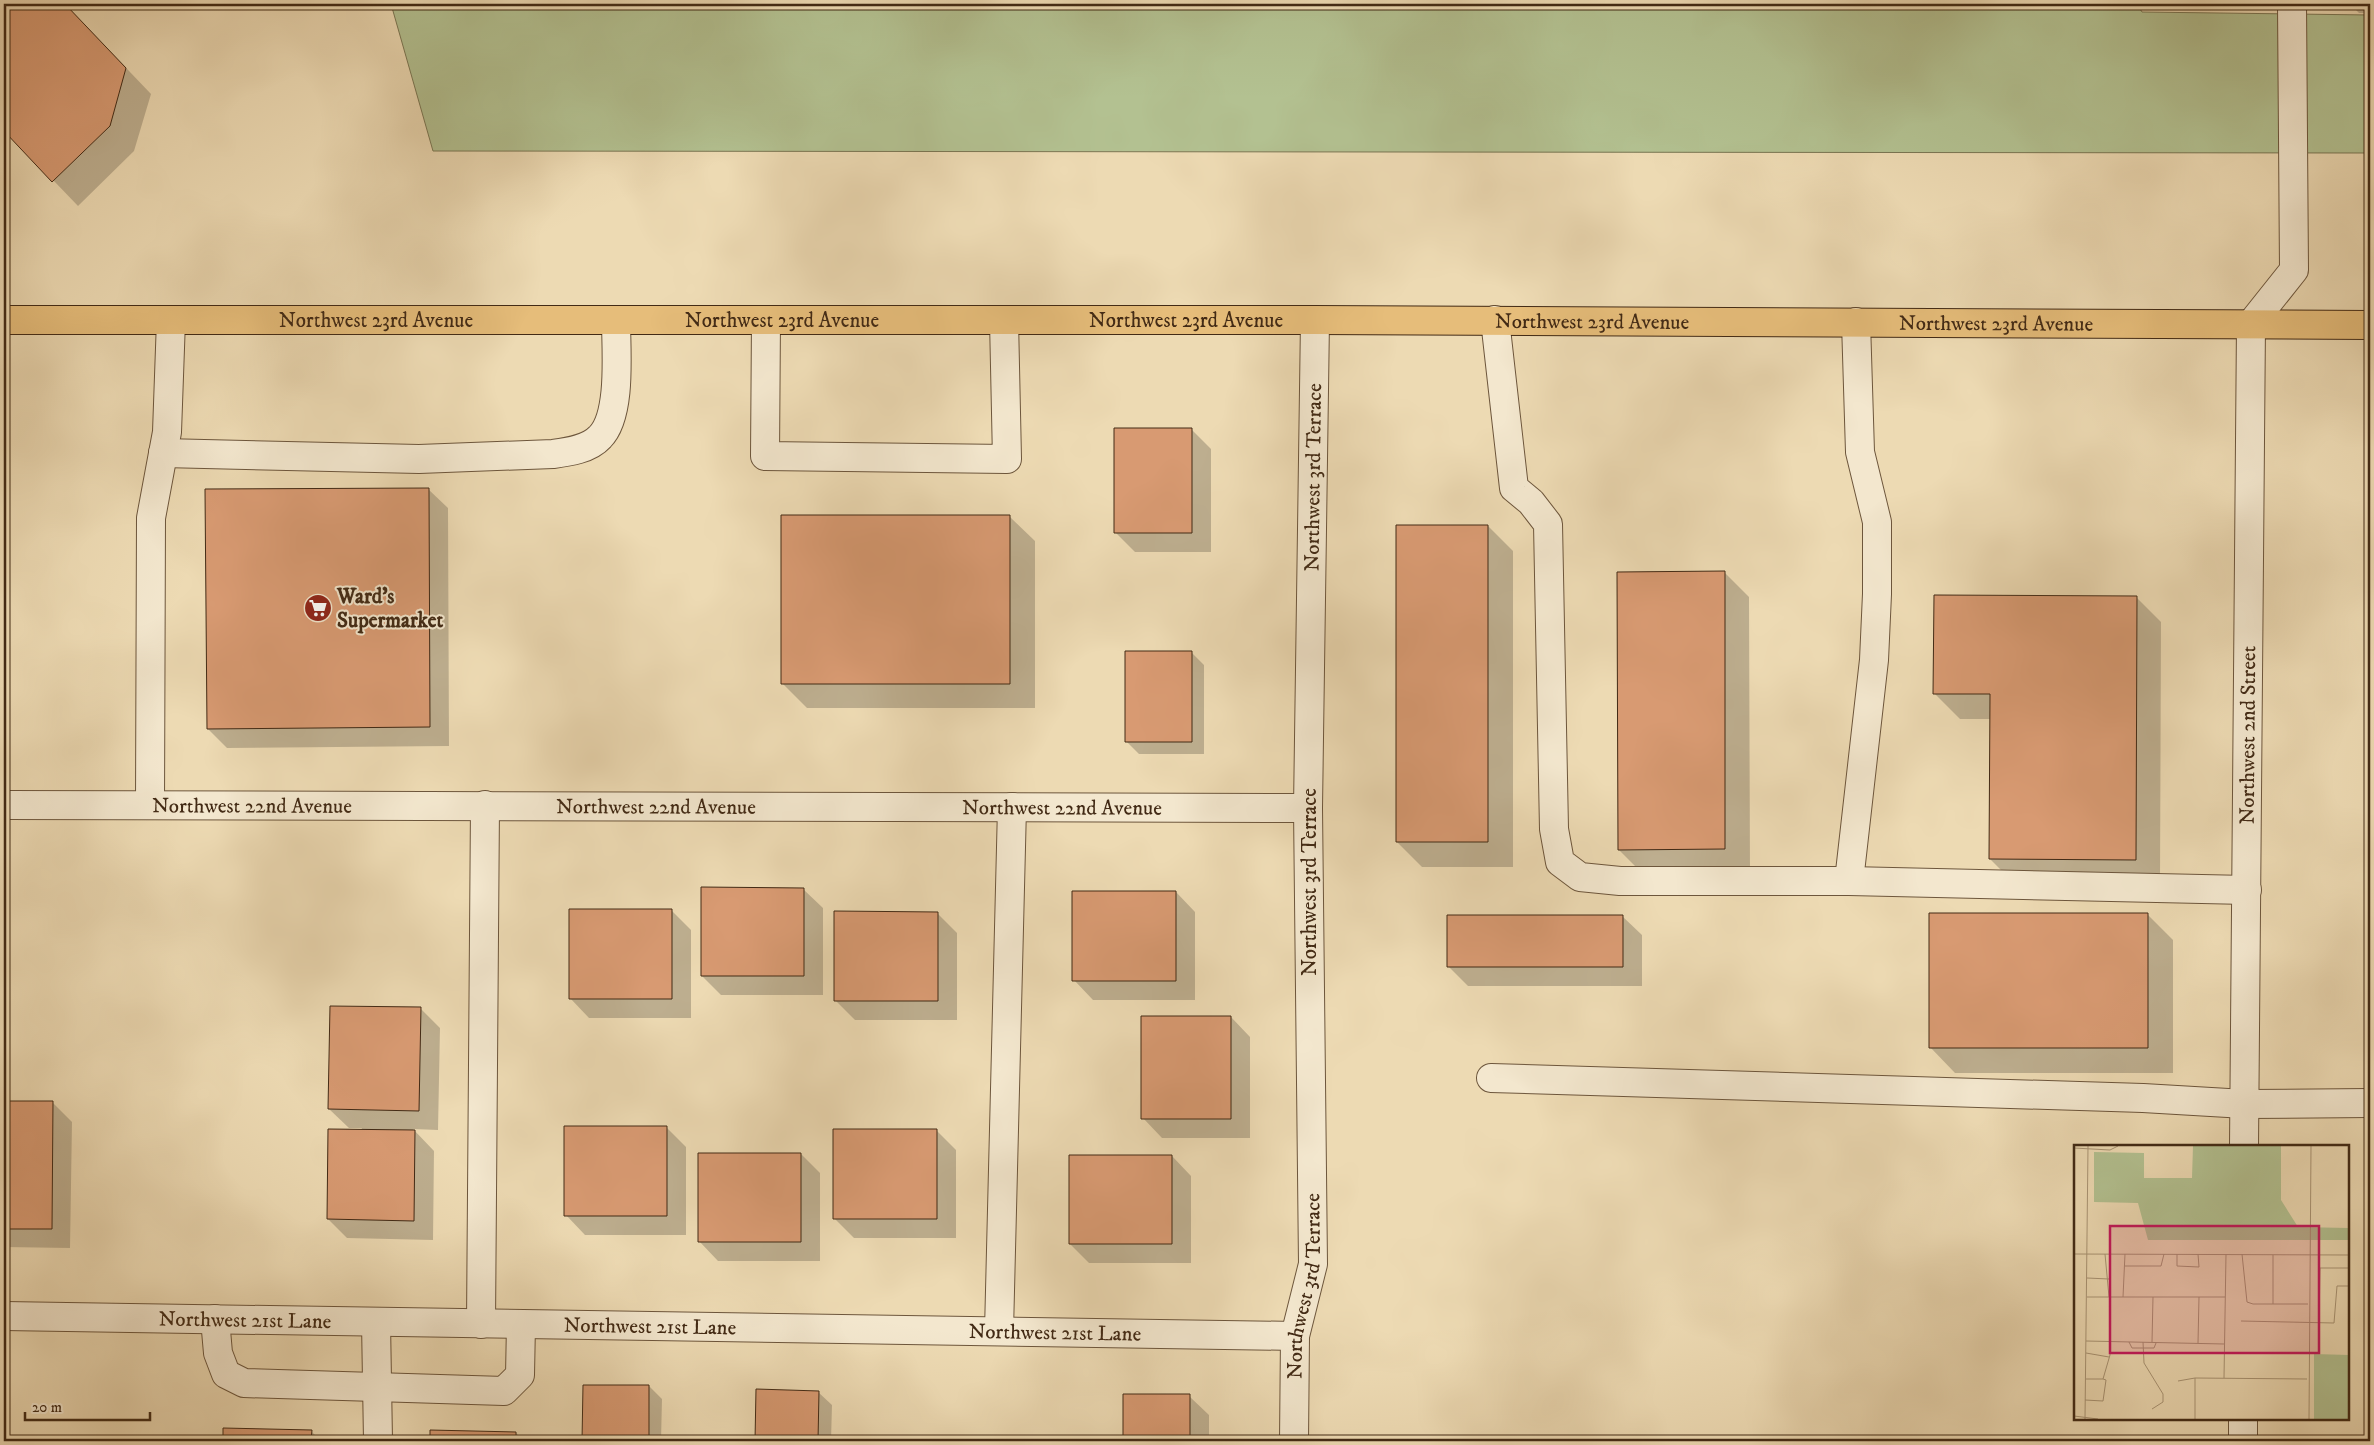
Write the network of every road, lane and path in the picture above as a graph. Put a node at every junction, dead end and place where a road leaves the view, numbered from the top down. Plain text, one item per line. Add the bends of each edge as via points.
1 (2292, 4) edge
2 (4, 320) edge
3 (171, 320) junction
4 (616, 320) junction
5 (766, 320) junction
6 (1004, 320) junction
7 (1315, 320) junction
8 (1496, 320) junction
9 (1856, 322) junction
10 (2251, 324) junction
11 (2370, 325) edge
12 (163, 453) junction
13 (150, 804) junction
14 (4, 805) edge
15 (485, 805) junction
16 (1012, 807) junction
17 (1308, 808) junction
18 (1849, 881) junction
19 (2247, 890) junction
20 (1491, 1078) dead end
21 (2370, 1103) edge
22 (2245, 1104) junction
23 (2244, 1145) edge
24 (4, 1316) edge
25 (215, 1319) junction
26 (376, 1322) junction
27 (481, 1324) junction
28 (521, 1324) junction
29 (999, 1331) junction
30 (1296, 1336) junction
31 (377, 1387) junction
32 (2243, 1420) edge
33 (378, 1441) edge
34 (1294, 1441) edge
35 (2243, 1441) edge

1 - 10 street via 2294,270
2 - 3 main road, Northwest 23rd Avenue
3 - 4 main road, Northwest 23rd Avenue
3 - 12 street via 167,432
4 - 5 main road, Northwest 23rd Avenue
4 - 12 street via 616,372 613,409 608,425 601,437 574,451 420,459
5 - 6 main road, Northwest 23rd Avenue
5 - 6 street via 765,456 1007,459
6 - 7 main road, Northwest 23rd Avenue
7 - 8 main road, Northwest 23rd Avenue
7 - 17 street, Northwest 3rd Terrace
8 - 9 main road, Northwest 23rd Avenue
8 - 18 street via 1514,488 1531,502 1548,524 1554,829 1560,862 1580,877 1620,881
9 - 10 main road, Northwest 23rd Avenue
9 - 18 street via 1860,452 1877,522 1877,594 1874,660
10 - 11 main road, Northwest 23rd Avenue
10 - 19 street, Northwest 2nd Street
12 - 13 street via 151,518
13 - 14 street, Northwest 22nd Avenue
13 - 15 street, Northwest 22nd Avenue
15 - 16 street, Northwest 22nd Avenue
15 - 27 street
16 - 17 street, Northwest 22nd Avenue
16 - 29 street
17 - 30 street, Northwest 3rd Terrace via 1313,1264
18 - 19 street
19 - 22 street, Northwest 2nd Street
20 - 22 street
21 - 22 street
22 - 23 street, Northwest 2nd Street
24 - 25 street, Northwest 21st Lane
25 - 26 street, Northwest 21st Lane
25 - 31 street via 218,1353 226,1374 244,1383
26 - 27 street, Northwest 21st Lane
26 - 31 street
27 - 28 street, Northwest 21st Lane
28 - 29 street, Northwest 21st Lane
28 - 31 street via 520,1375 504,1391
29 - 30 street, Northwest 21st Lane
30 - 34 street, Northwest 3rd Terrace
31 - 33 street
32 - 35 street

